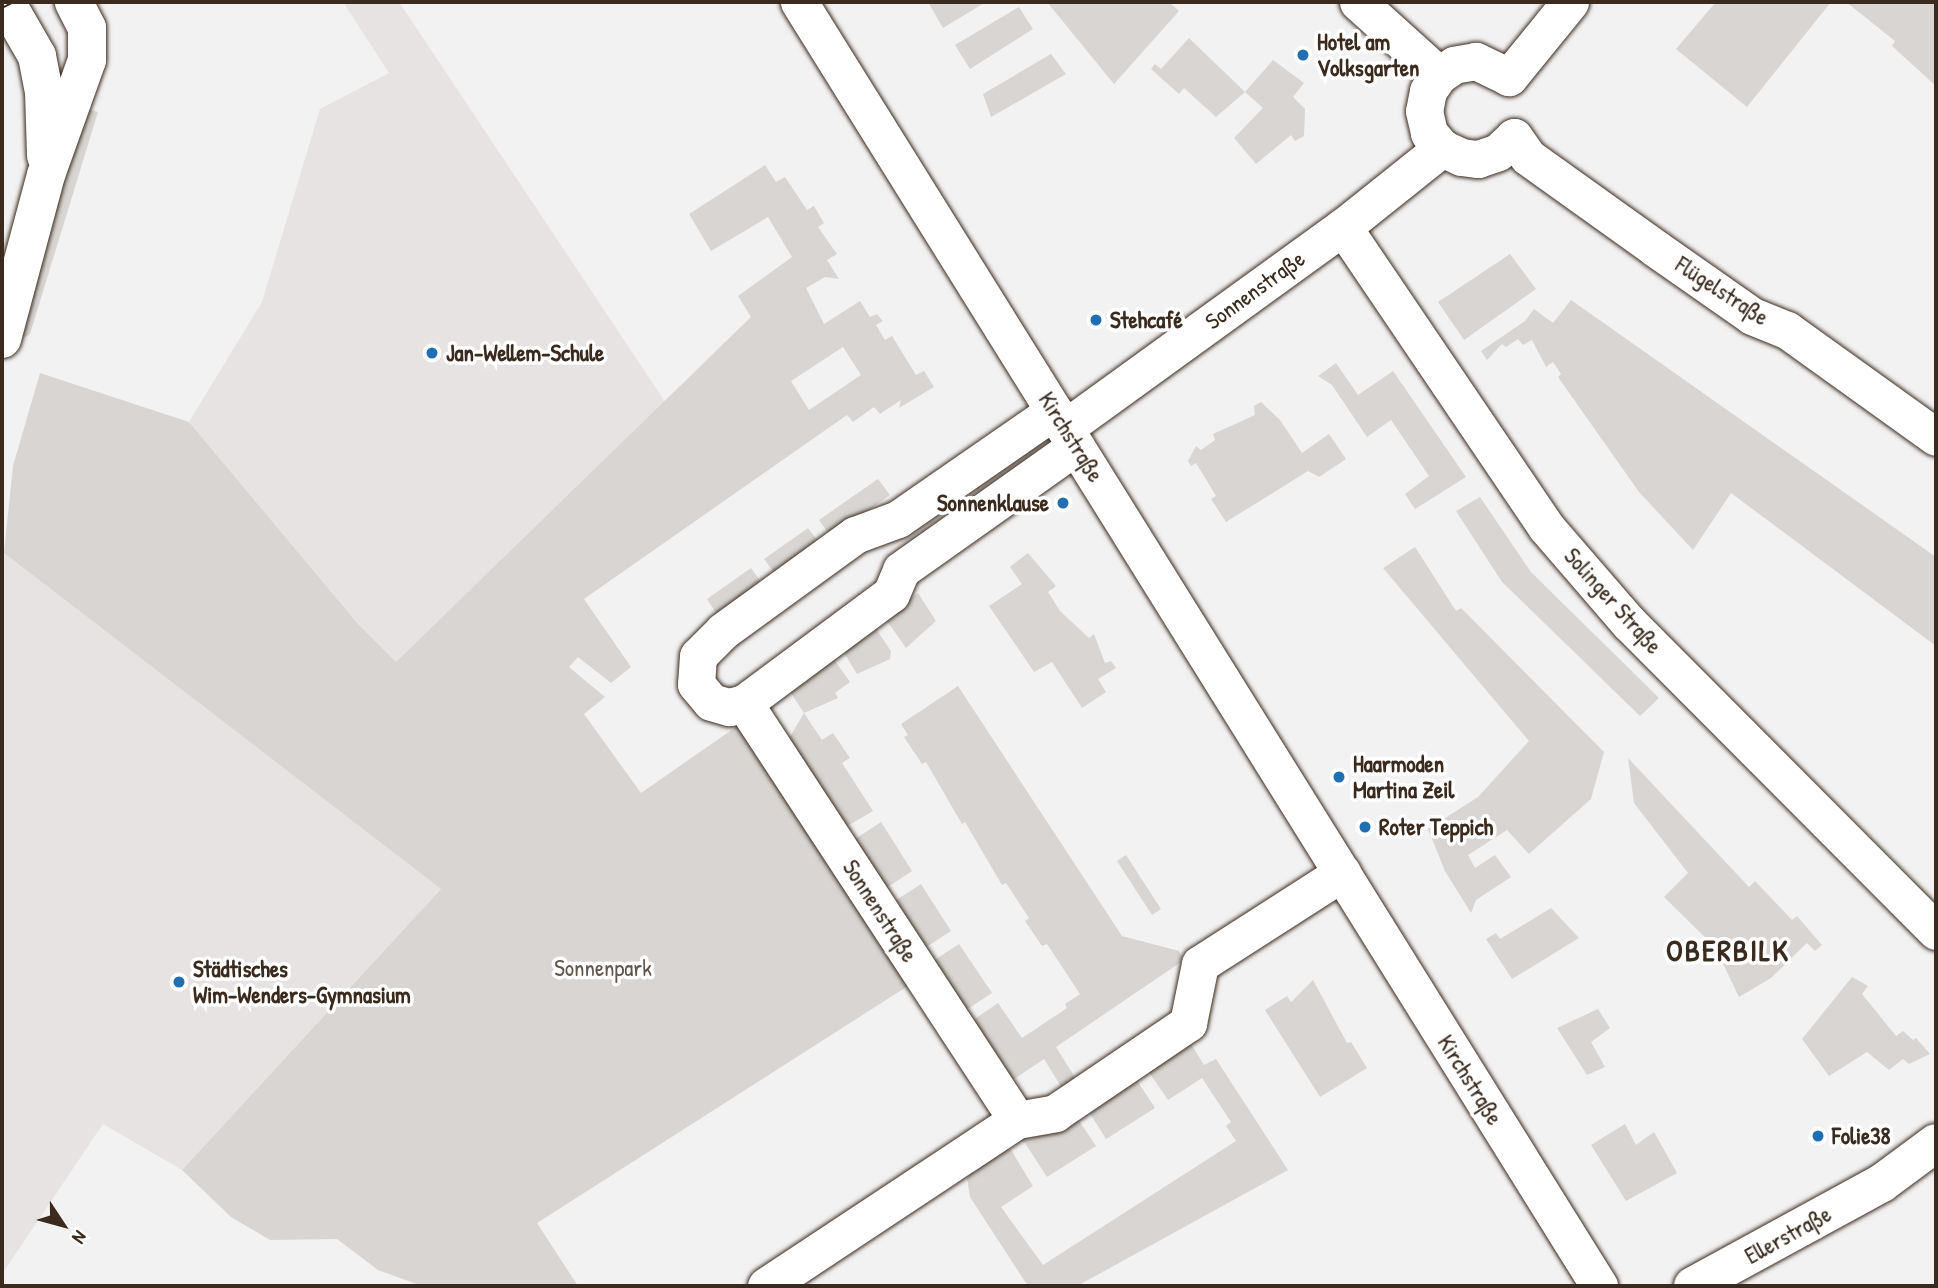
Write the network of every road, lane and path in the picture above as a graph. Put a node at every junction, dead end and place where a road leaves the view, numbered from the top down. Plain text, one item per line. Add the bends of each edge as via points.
1 (6, 2) edge
2 (74, 2) edge
3 (799, 2) edge
4 (1358, 2) edge
5 (1570, 2) edge
6 (1439, 75) junction
7 (1442, 148) junction
8 (46, 175) junction
9 (1343, 227) junction
10 (2, 339) edge
11 (1065, 428) junction
12 (1936, 437) edge
13 (873, 531) junction
14 (901, 570) junction
15 (744, 703) junction
16 (1342, 873) junction
17 (1936, 931) edge
18 (1017, 1120) junction
19 (1936, 1143) edge
20 (1936, 1165) edge
21 (1882, 1183) junction
22 (766, 1286) edge
23 (1599, 1286) edge
24 (1693, 1286) edge

1 - 8 street via 37,56 44,91
2 - 8 street via 87,28 86,60
3 - 11 street, Kirchstraße
4 - 6 street
5 - 6 street via 1509,77 1476,61 1454,65
6 - 7 street via 1428,91 1424,111 1430,132
7 - 9 street, Sonnenstraße
7 - 12 street, Flügelstraße via 1478,159 1498,152 1514,137 1528,158 1752,316 1787,330
8 - 10 street
9 - 11 street, Sonnenstraße
9 - 17 street, Solinger Straße via 1546,527 1629,623
11 - 13 street, Sonnenstraße
11 - 14 street, Sonnenstraße
11 - 16 street, Kirchstraße
13 - 14 street
13 - 15 street, Sonnenstraße via 844,542 706,645 698,656 696,684 711,702 729,707
14 - 15 street, Sonnenstraße via 891,594
15 - 18 street, Sonnenstraße
16 - 18 street via 1200,964 1188,1023 1055,1113
16 - 23 street, Kirchstraße
18 - 22 street
19 - 21 street, Ellerstraße
20 - 21 street, Ellerstraße
21 - 24 street, Ellerstraße

